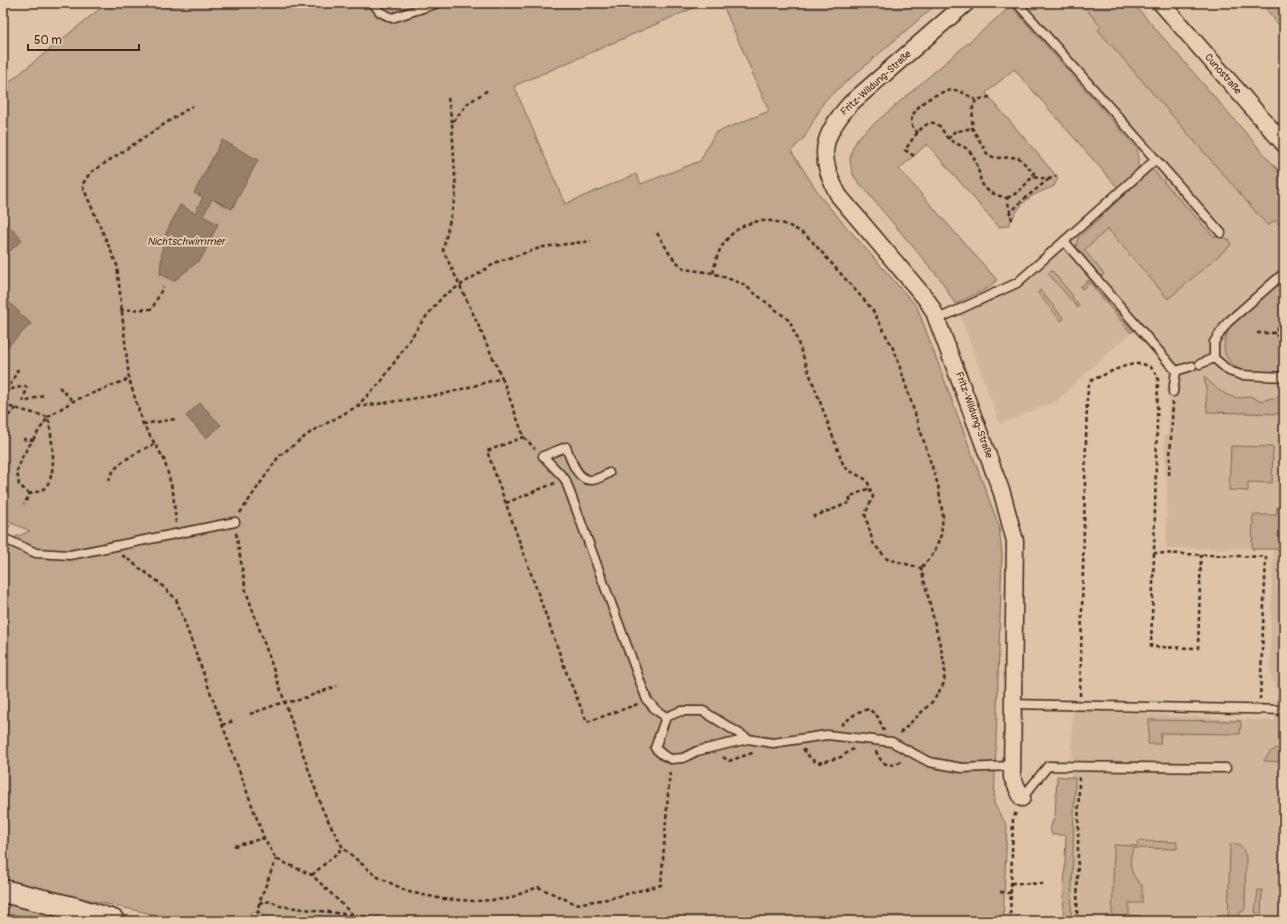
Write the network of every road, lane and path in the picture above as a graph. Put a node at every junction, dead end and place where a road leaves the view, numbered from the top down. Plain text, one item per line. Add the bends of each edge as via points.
1 (373, 3) edge
2 (438, 3) edge
3 (966, 3) edge
4 (1017, 3) edge
5 (1161, 3) edge
6 (488, 90) dead end
7 (990, 97) dead end
8 (448, 98) dead end
9 (976, 100) junction
10 (192, 106) dead end
11 (452, 123) junction
12 (972, 128) junction
13 (918, 133) junction
14 (948, 139) junction
15 (1284, 144) edge
16 (914, 156) dead end
17 (1155, 160) junction
18 (1057, 176) dead end
19 (1032, 177) junction
20 (1049, 179) junction
21 (1007, 198) junction
22 (1009, 215) junction
23 (1012, 220) dead end
24 (657, 233) dead end
25 (1221, 233) dead end
26 (591, 241) dead end
27 (1064, 241) junction
28 (712, 272) junction
29 (1284, 273) edge
30 (460, 286) junction
31 (163, 287) dead end
32 (120, 310) junction
33 (938, 319) junction
34 (1284, 324) edge
35 (1257, 333) dead end
36 (1277, 333) junction
37 (1284, 342) edge
38 (1214, 358) junction
39 (18, 369) dead end
40 (1176, 371) junction
41 (1284, 377) edge
42 (502, 378) junction
43 (129, 379) junction
44 (59, 387) dead end
45 (1173, 392) joint
46 (43, 395) dead end
47 (72, 401) junction
48 (3, 405) edge
49 (356, 407) junction
50 (16, 408) junction
51 (8, 416) dead end
52 (48, 417) junction
53 (176, 419) dead end
54 (143, 424) junction
55 (524, 437) junction
56 (23, 439) dead end
57 (33, 440) junction
58 (154, 444) junction
59 (543, 456) junction
60 (609, 473) dead end
61 (1169, 475) dead end
62 (565, 479) junction
63 (109, 481) dead end
64 (870, 488) junction
65 (30, 494) junction
66 (506, 503) junction
67 (24, 504) dead end
68 (813, 517) dead end
69 (235, 522) junction
70 (176, 535) junction
71 (3, 538) edge
72 (110, 546) junction
73 (1154, 553) junction
74 (1200, 555) junction
75 (921, 568) junction
76 (338, 686) dead end
77 (647, 700) junction
78 (284, 702) junction
79 (1012, 704) junction
80 (1080, 705) junction
81 (1260, 710) junction
82 (1284, 710) edge
83 (250, 714) dead end
84 (666, 717) junction
85 (233, 721) dead end
86 (222, 725) junction
87 (827, 735) junction
88 (748, 739) junction
89 (794, 740) junction
90 (868, 740) junction
91 (892, 742) junction
92 (914, 754) junction
93 (671, 759) junction
94 (1012, 766) junction
95 (1079, 767) junction
96 (1226, 768) dead end
97 (1022, 798) junction
98 (264, 838) junction
99 (234, 846) dead end
100 (343, 848) junction
101 (276, 859) junction
102 (312, 875) junction
103 (1011, 883) junction
104 (1046, 884) dead end
105 (3, 891) edge
106 (1000, 892) dead end
107 (1011, 893) junction
108 (259, 903) junction
109 (353, 915) junction
110 (113, 921) edge
111 (257, 921) edge
112 (402, 921) edge
113 (1010, 921) edge
114 (1077, 921) edge

1 - 2 lane via 380,12 392,18
3 - 33 street, Fritz-Wildung-Straße via 850,103 836,120 824,152 826,165 839,196 926,300
4 - 17 lane
5 - 15 street, Cunostraße
6 - 11 path via 468,104
7 - 9 path
8 - 11 path
9 - 12 path
9 - 13 path via 954,90 939,93 917,108 911,116 912,126
10 - 32 path via 90,173 82,185 117,265
11 - 30 path via 456,193 443,250
12 - 14 path via 954,132
12 - 19 path via 988,155 996,158 1018,157 1034,173
13 - 14 path via 926,124 932,122 938,124
13 - 16 path via 905,150
14 - 21 path via 967,149 971,154 981,183 988,191
17 - 25 lane
17 - 27 lane
18 - 20 path
19 - 20 path
19 - 21 path via 1018,194
20 - 22 path
21 - 22 path
22 - 23 path
24 - 28 path via 671,256 684,270
26 - 30 path via 543,247 497,262
27 - 33 lane via 1017,283
27 - 40 lane
28 - 64 path via 744,284 790,320 843,464 848,470 867,480
28 - 75 path via 721,248 739,229 768,220 787,224 810,239 872,309 895,352 938,485 943,516 941,535 934,553
29 - 38 lane via 1227,324 1214,342
30 - 42 path
30 - 49 path via 443,296 420,323 380,382
31 - 32 path via 152,309
32 - 43 path
33 - 79 street, Fritz-Wildung-Straße via 1002,494 1015,541
34 - 36 path via 1278,327
35 - 36 path
36 - 37 path via 1278,338
38 - 40 lane
38 - 41 lane via 1229,371 1241,375
39 - 46 path via 10,386 12,389 25,386 27,388 23,400 25,402
40 - 45 lane
42 - 49 path via 444,394
42 - 55 path
43 - 47 path
43 - 54 path
44 - 47 path
45 - 61 path
47 - 52 path
48 - 50 path
49 - 69 path via 311,432 279,456
50 - 51 path
50 - 52 path
52 - 57 path
52 - 65 path via 53,448 51,478 43,489
53 - 54 path
54 - 58 path
55 - 59 path
55 - 66 path via 487,451
56 - 57 path
57 - 65 path via 23,455 17,471 20,485
58 - 63 path via 120,464 111,473
58 - 70 path via 164,459 173,492
59 - 60 lane via 566,447 574,467 587,480
59 - 62 lane
62 - 66 path
62 - 77 lane
64 - 68 path via 848,497 851,502
64 - 75 path via 873,497 865,514 873,543 887,559
65 - 67 path
66 - 77 path via 568,677 587,722
69 - 70 lane
69 - 78 path via 246,591
70 - 72 lane
71 - 72 lane via 36,553 70,555
72 - 86 path via 157,581 176,599
73 - 74 path
73 - 74 path via 1151,647 1198,648
73 - 80 path via 1158,378 1149,366 1132,364 1092,380 1089,384
74 - 81 path via 1266,557
75 - 91 path via 942,653 944,683 934,700
76 - 78 path via 296,701
77 - 84 lane
78 - 83 path
78 - 100 path via 323,811
79 - 80 lane
79 - 94 street, Fritz-Wildung-Straße
80 - 81 lane
81 - 82 lane
84 - 88 lane via 681,711 703,712
84 - 93 lane via 655,748
85 - 86 path
86 - 98 path
87 - 89 lane
87 - 90 lane
87 - 91 path via 858,712 869,709 878,717
88 - 89 lane via 773,743
88 - 93 lane via 697,751 683,758
89 - 90 path via 818,763 841,757
90 - 91 lane
90 - 92 path via 878,759 889,766
91 - 92 lane
92 - 94 lane via 929,762 962,768
93 - 100 path via 661,885 576,904 538,887 507,898 476,901 443,899 409,892 376,876
94 - 97 street, Fritz-Wildung-Straße via 1012,777
95 - 96 lane
95 - 97 lane via 1048,766
95 - 114 path
97 - 103 path via 1013,819
98 - 99 path
98 - 101 path
100 - 102 path
101 - 102 path
101 - 108 path
102 - 109 path
103 - 104 path
103 - 107 path
105 - 110 highway
106 - 107 path
107 - 113 path
108 - 109 path via 271,901 280,906
108 - 111 path
109 - 112 path

